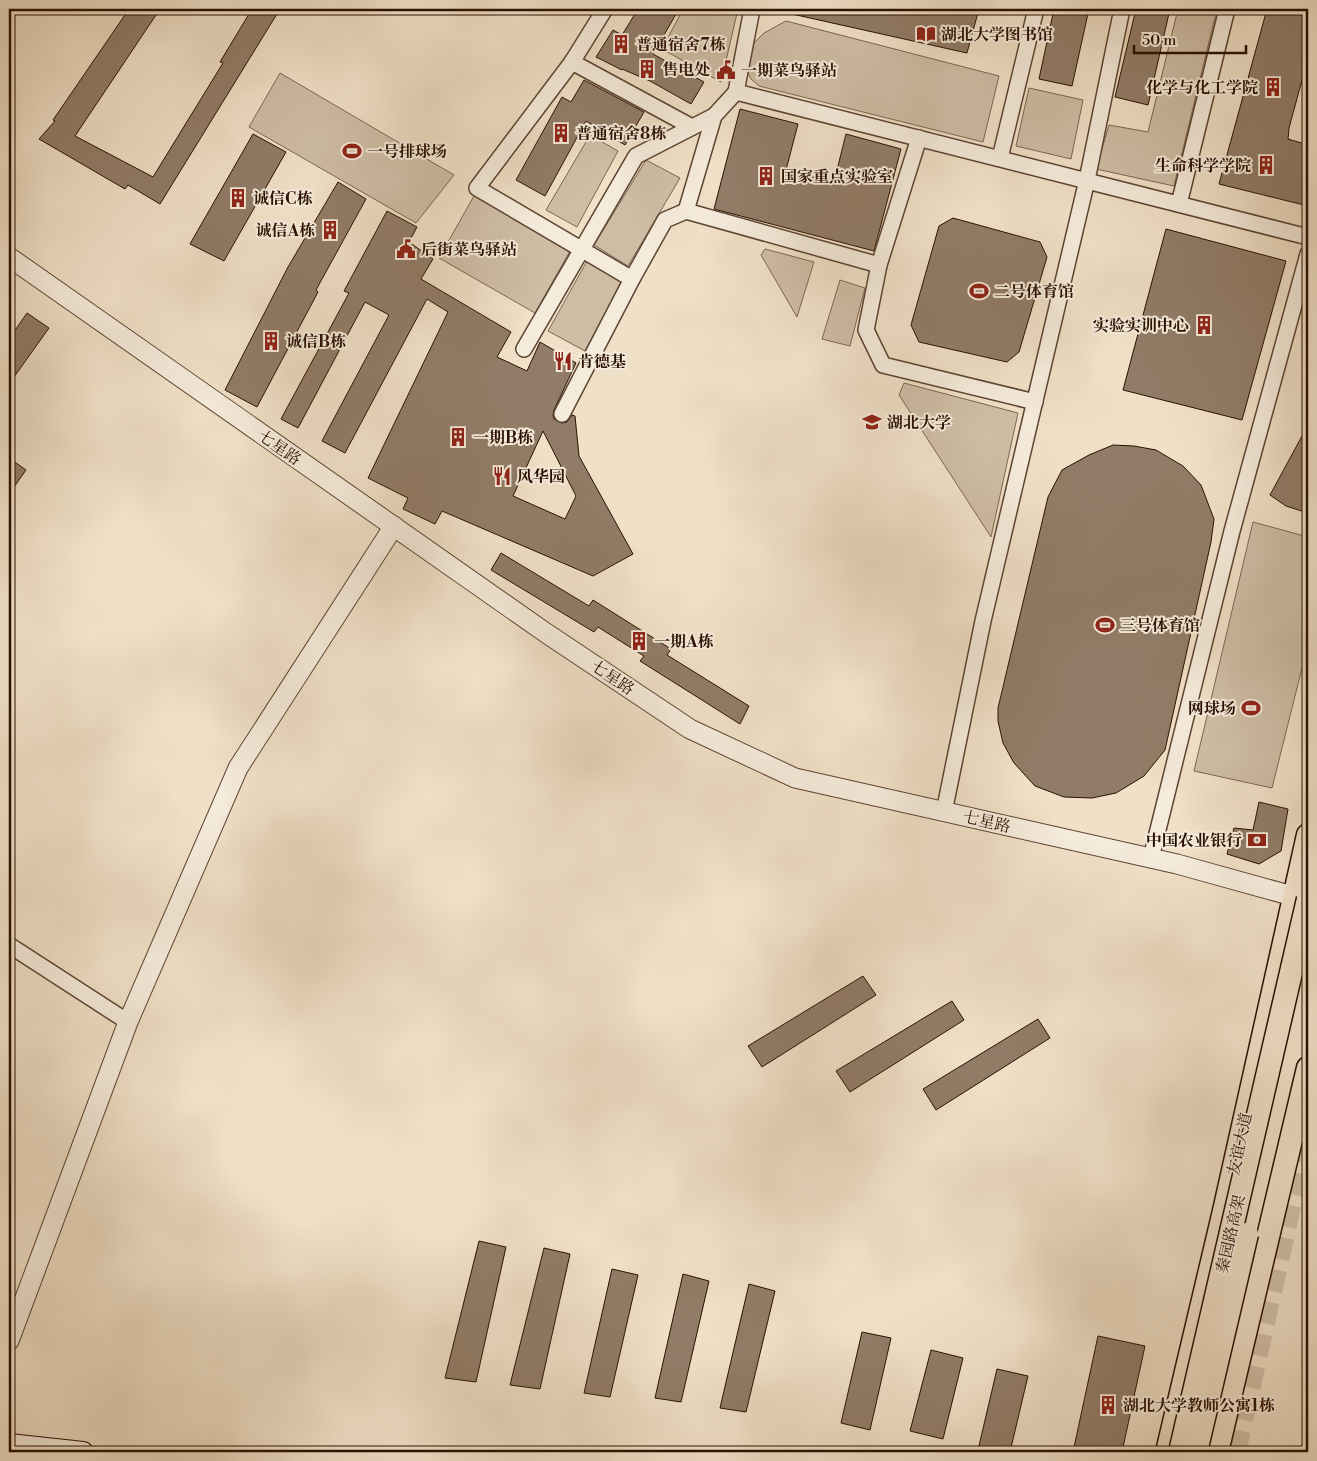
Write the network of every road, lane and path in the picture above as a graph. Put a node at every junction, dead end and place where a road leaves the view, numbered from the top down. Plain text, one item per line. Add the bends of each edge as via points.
1 (605, 9) edge
2 (752, 9) edge
3 (1036, 9) edge
4 (1122, 9) edge
5 (1227, 9) edge
6 (572, 62) junction
7 (736, 92) junction
8 (714, 116) junction
9 (692, 127) junction
10 (919, 138) junction
11 (1000, 158) junction
12 (1087, 180) junction
13 (1179, 204) junction
14 (686, 211) junction
15 (1308, 237) edge
16 (582, 250) junction
17 (1308, 254) edge
18 (9, 257) edge
19 (879, 265) junction
20 (632, 279) junction
21 (524, 349) dead end
22 (1034, 402) junction
23 (562, 414) dead end
24 (394, 526) junction
25 (944, 812) junction
26 (1308, 835) edge
27 (1151, 858) junction
28 (1304, 899) edge
29 (9, 945) edge
30 (1308, 968) edge
31 (128, 1022) junction
32 (1308, 1068) edge
33 (9, 1341) edge
34 (9, 1444) edge
35 (1219, 1448) edge
36 (83, 1452) edge
37 (1167, 1452) edge
38 (1180, 1452) edge
39 (1196, 1452) edge

1 - 6 street
2 - 7 street
3 - 11 street
4 - 12 street
5 - 13 street
6 - 9 street
6 - 16 street via 477,188
7 - 8 street
7 - 10 street
8 - 9 street
8 - 14 street
9 - 16 street via 636,156
10 - 11 street
10 - 19 street
11 - 12 street
12 - 13 street
12 - 22 street
13 - 15 street
14 - 19 street
14 - 20 street via 665,220
16 - 20 street
16 - 21 street
17 - 27 street via 1232,531
18 - 24 street, 七星路
19 - 22 street via 866,330 883,365
20 - 23 street
22 - 25 street via 983,621
24 - 25 street, 七星路 via 690,729 795,778
24 - 31 street via 238,768
25 - 27 street, 七星路
26 - 28 main road, 友谊大道
27 - 28 street, 七星路
28 - 37 main road, 友谊大道 via 1224,1211
28 - 38 main road, 秦园路高架, bridge
29 - 31 street
30 - 39 main road, 秦园路高架, bridge
31 - 33 street
32 - 35 main road
34 - 36 main road

